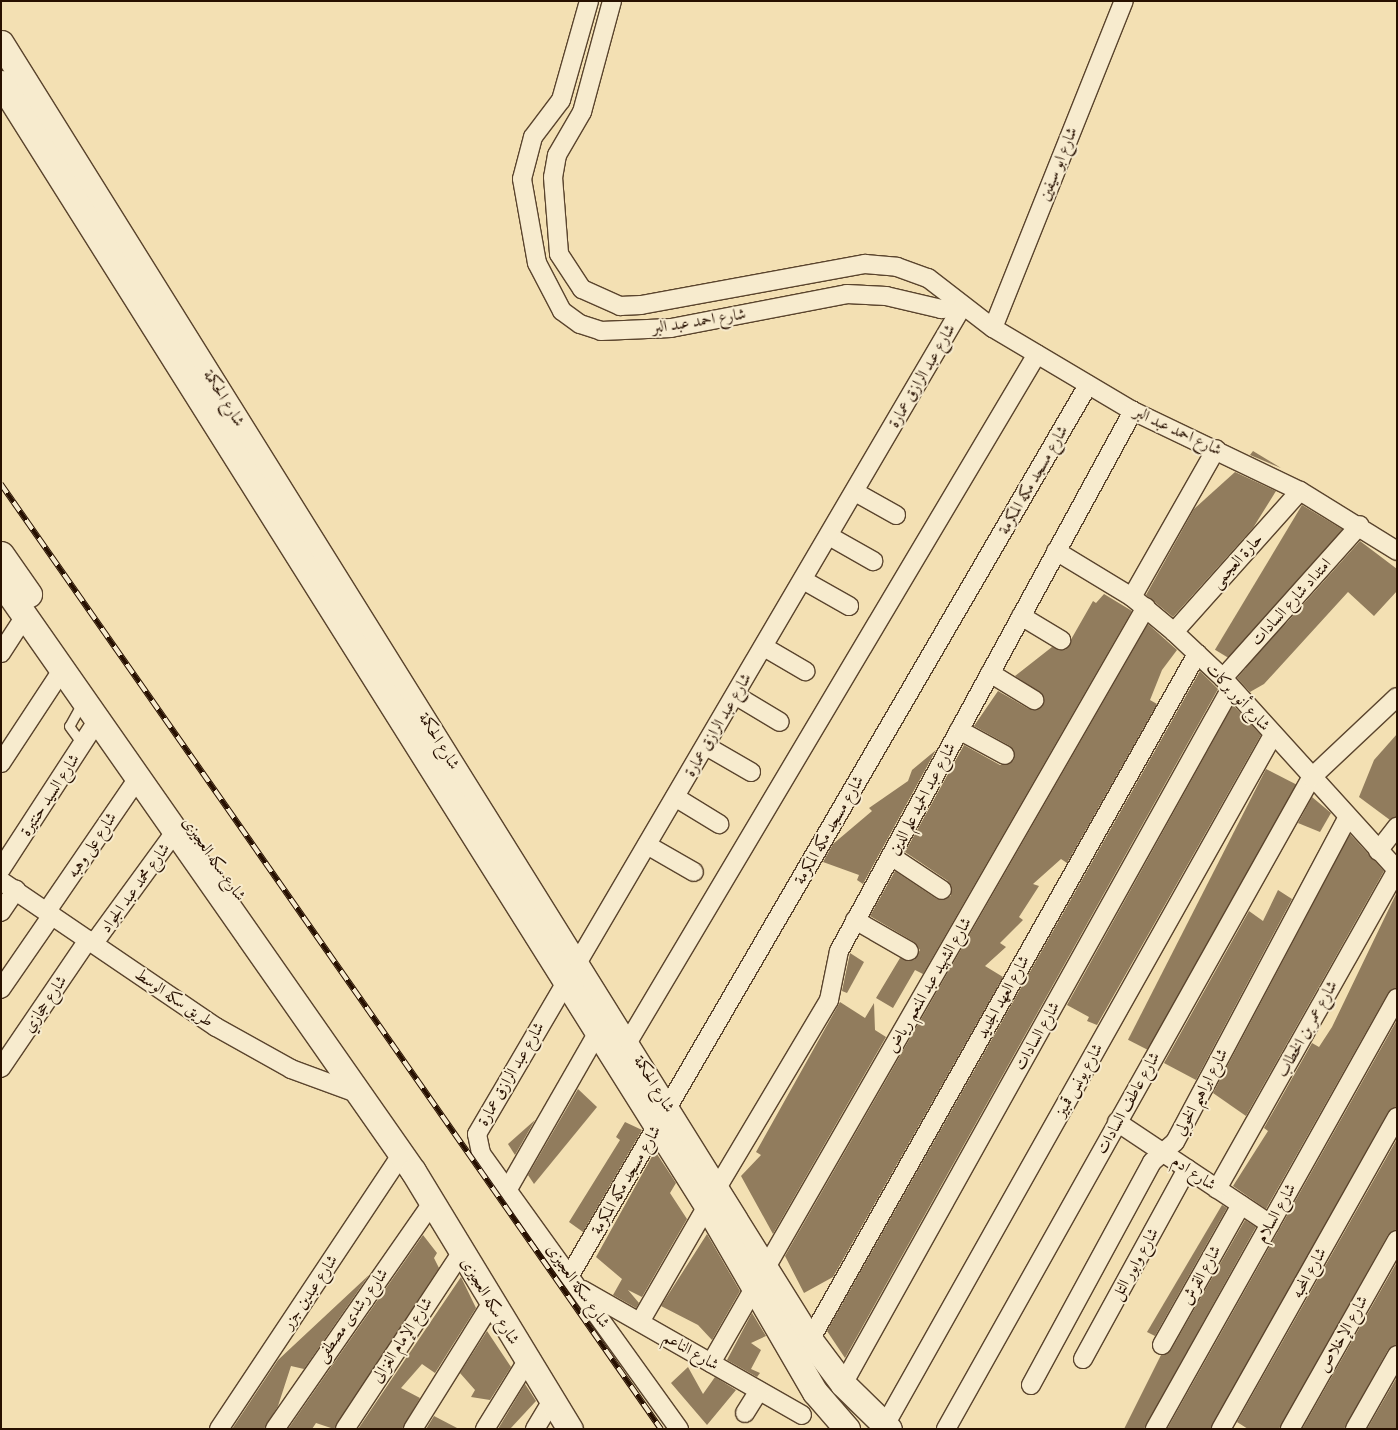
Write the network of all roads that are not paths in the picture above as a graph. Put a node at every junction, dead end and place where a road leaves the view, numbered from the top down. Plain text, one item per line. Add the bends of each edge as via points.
1 (589, 1) edge
2 (612, 1) edge
3 (1124, 1) edge
4 (1, 43) edge
5 (1, 83) edge
6 (962, 307) junction
7 (993, 328) junction
8 (1037, 354) junction
9 (1088, 384) junction
10 (1132, 410) junction
11 (1216, 450) junction
12 (1300, 491) junction
13 (855, 492) junction
14 (896, 515) dead end
15 (1360, 525) junction
16 (829, 536) junction
17 (1397, 550) edge
18 (1056, 551) junction
19 (1, 554) edge
20 (873, 561) dead end
21 (803, 580) junction
22 (1, 582) edge
23 (1139, 602) junction
24 (849, 606) dead end
25 (25, 616) junction
26 (1022, 616) junction
27 (1174, 632) junction
28 (1061, 640) dead end
29 (764, 647) junction
30 (1, 653) edge
31 (1197, 654) junction
32 (62, 670) junction
33 (805, 671) dead end
34 (990, 673) junction
35 (1227, 683) junction
36 (736, 695) junction
37 (1397, 697) edge
38 (1034, 700) dead end
39 (83, 701) junction
40 (98, 721) junction
41 (780, 722) dead end
42 (959, 730) junction
43 (1273, 735) junction
44 (83, 745) junction
45 (706, 746) junction
46 (1005, 755) dead end
47 (1, 763) edge
48 (751, 772) dead end
49 (138, 778) junction
50 (1311, 778) junction
51 (675, 797) junction
52 (1347, 818) junction
53 (719, 824) dead end
54 (1397, 827) edge
55 (176, 832) junction
56 (647, 845) junction
57 (1378, 851) junction
58 (891, 856) junction
59 (1, 869) edge
60 (1397, 870) edge
61 (694, 872) dead end
62 (1, 880) edge
63 (16, 890) junction
64 (942, 890) dead end
65 (1, 912) edge
66 (50, 913) junction
67 (855, 920) junction
68 (91, 942) junction
69 (909, 951) dead end
70 (571, 970) junction
71 (1, 989) edge
72 (1397, 998) edge
73 (598, 1032) junction
74 (628, 1042) junction
75 (1, 1068) edge
76 (359, 1094) junction
77 (662, 1117) junction
78 (1397, 1117) edge
79 (1118, 1122) junction
80 (476, 1144) joint
81 (1163, 1153) junction
82 (407, 1163) junction
83 (1187, 1169) junction
84 (508, 1189) junction
85 (1217, 1189) junction
86 (712, 1197) junction
87 (432, 1203) junction
88 (1241, 1205) junction
89 (1270, 1224) junction
90 (1397, 1240) edge
91 (461, 1253) junction
92 (761, 1279) junction
93 (575, 1281) junction
94 (492, 1304) junction
95 (640, 1322) junction
96 (810, 1340) junction
97 (1162, 1345) dead end
98 (1397, 1355) edge
99 (1083, 1359) dead end
100 (526, 1361) junction
101 (712, 1363) junction
102 (843, 1384) junction
103 (1032, 1385) dead end
104 (759, 1391) junction
105 (815, 1392) junction
106 (552, 1401) junction
107 (745, 1413) dead end
108 (798, 1422) edge
109 (836, 1425) edge
110 (887, 1427) edge
111 (218, 1429) edge
112 (275, 1429) edge
113 (345, 1429) edge
114 (413, 1429) edge
115 (485, 1429) edge
116 (535, 1429) edge
117 (570, 1429) edge
118 (679, 1429) edge
119 (946, 1429) edge
120 (1155, 1429) edge
121 (1221, 1429) edge
122 (1290, 1429) edge
123 (1355, 1429) edge

1 - 6 street, شارع احمد عبد البر via 561,100 533,137 522,179 537,263 562,311 580,324 601,331 671,328 847,294 886,296 941,308
2 - 6 street, شارع احمد عبد البر via 582,112 557,155 553,177 559,254 582,289 600,300 642,305 865,264 897,267 928,278
3 - 7 street, شارع ابو سيفين
4 - 70 street, شارع الحكمة
5 - 70 street, شارع الحكمة
6 - 7 street, شارع احمد عبد البر
6 - 13 street, شارع عبد الرازق عمارة
7 - 8 street, شارع احمد عبد البر
8 - 9 street, شارع احمد عبد البر
8 - 74 street
9 - 10 street, شارع احمد عبد البر
9 - 77 street, شارع مسجد مكه المكرمة
10 - 11 street, شارع احمد عبد البر
10 - 18 street, شارع عبد الحميد علم الدين
11 - 12 street, شارع احمد عبد البر
11 - 23 street, شارع الشهيد عبد المنعم رياض
12 - 15 street, شارع احمد عبد البر
12 - 27 street, حارة العجمى
13 - 14 street
13 - 16 street, شارع عبد الرازق عمارة
15 - 17 street, شارع احمد عبد البر
15 - 35 street, امتداد شارع السادات
16 - 20 street
16 - 21 street, شارع عبد الرازق عمارة
18 - 23 street, شارع أنور بركات
18 - 26 street, شارع عبد الحميد علم الدين
19 - 82 street, شارع سكه العجيزى via 394,1118
21 - 24 street
21 - 29 street, شارع عبد الرازق عمارة
22 - 25 street, شارع سكه العجيزى
23 - 27 street, شارع أنور بركات
23 - 92 street, شارع الشهيد عبد المنعم رياض
25 - 30 street
25 - 32 street, شارع سكه العجيزى
26 - 28 street
26 - 34 street, شارع عبد الحميد علم الدين
27 - 31 street, شارع أنور بركات
29 - 33 street
29 - 36 street, شارع عبد الرازق عمارة
31 - 35 street, شارع أنور بركات
31 - 96 street, شارع العهد الجديد
32 - 39 street, شارع سكه العجيزى
32 - 47 street
34 - 38 street
34 - 42 street, شارع عبد الحميد علم الدين
35 - 43 street, شارع أنور بركات
35 - 102 street, شارع السادات
36 - 41 street
36 - 45 street, شارع عبد الرازق عمارة
37 - 50 street, شارع عاطف السادات
39 - 40 street, شارع سكه العجيزى
39 - 44 lane via 69,726
40 - 44 street, شارع السيد حنتيرة
40 - 49 street, شارع سكه العجيزى
42 - 46 street
42 - 58 street, شارع عبد الحميد علم الدين
43 - 50 street, شارع أنور بركات
43 - 110 street, شارع يونس قمبيز
44 - 59 street, شارع السيد حنتيرة
45 - 48 street
45 - 51 street, شارع عبد الرازق عمارة
49 - 55 street, شارع سكه العجيزى
49 - 66 street, شارع على وهبه
50 - 52 street, شارع أنور بركات
50 - 79 street, شارع عاطف السادات
51 - 53 street
51 - 56 street, شارع عبد الرازق عمارة
52 - 57 street, شارع أنور بركات
52 - 81 street, شارع ابراهيم الخولي via 1175,1142
54 - 57 street
55 - 68 street, شارع محمد عبد الجواد
55 - 76 street, شارع سكه العجيزى
56 - 61 street
56 - 70 street, شارع عبد الرازق عمارة
57 - 60 street, شارع أنور بركات
58 - 64 street
58 - 67 street, شارع عبد الحميد علم الدين
60 - 85 street, شارع عمر بن الخطاب
62 - 63 street, طريق سكه الوسط
63 - 65 street
63 - 66 street, طريق سكه الوسط
66 - 68 street, طريق سكه الوسط
66 - 71 street, شارع على وهبه
67 - 69 street
67 - 86 street, شارع عبد الحميد علم الدين via 832,968 829,1000
68 - 75 street, شارع حجازي
68 - 76 street, طريق سكه الوسط via 265,1055
70 - 73 street, شارع الحكمة
70 - 74 street, شارع الحكمة
70 - 80 street, شارع عبد الرازق عمارة via 477,1134
72 - 89 street, شارع السلام
73 - 77 street, شارع الحكمة
73 - 84 street
74 - 77 street, شارع الحكمة
76 - 82 street, شارع سكه العجيزى
77 - 86 street, شارع الحكمة
77 - 93 street, شارع مسجد مكه المكرمة
78 - 121 street, شارع المحبه
79 - 81 street, شارع ادم
79 - 119 street, شارع عاطف السادات
80 - 84 street, شارع سكة العجيزى
81 - 83 street, شارع ادم
81 - 103 street, شارع ابراهيم الخولي via 1152,1162
82 - 87 street, شارع سكه العجيزى
82 - 111 street, شارع عبدين جزر
83 - 85 street, شارع ادم
83 - 99 street, شارع وابور التل
84 - 93 street, شارع سكة العجيزى
85 - 88 street, شارع ادم
86 - 92 street, شارع الحكمة
86 - 95 street, شارع عبد الحميد علم الدين
87 - 91 street, شارع سكه العجيزى
87 - 112 street, شارع رشدى مصطفى
88 - 89 street, شارع ادم
88 - 97 street, شارع القرش
89 - 120 street, شارع السلام
90 - 122 street, شارع الإخلاص
91 - 94 street, شارع سكه العجيزى
91 - 113 street, شارع الإمام الغزالى
92 - 96 street, شارع الحكمة
92 - 101 street, شارع الشهيد عبد المنعم رياض
92 - 105 street, شارع الحكمة
93 - 95 street, شارع الناعم
93 - 118 street, شارع سكة العجيزى
94 - 100 street, شارع سكه العجيزى
94 - 114 street
95 - 101 street, شارع الناعم
96 - 102 street, شارع الحكمة
98 - 123 street
100 - 106 street, شارع سكه العجيزى
100 - 115 street
101 - 104 street, شارع الناعم
102 - 110 street, شارع الحكمة
104 - 107 street
104 - 108 street, شارع الناعم
105 - 108 street
105 - 109 street, شارع الحكمة
106 - 116 street
106 - 117 street, شارع سكه العجيزى

